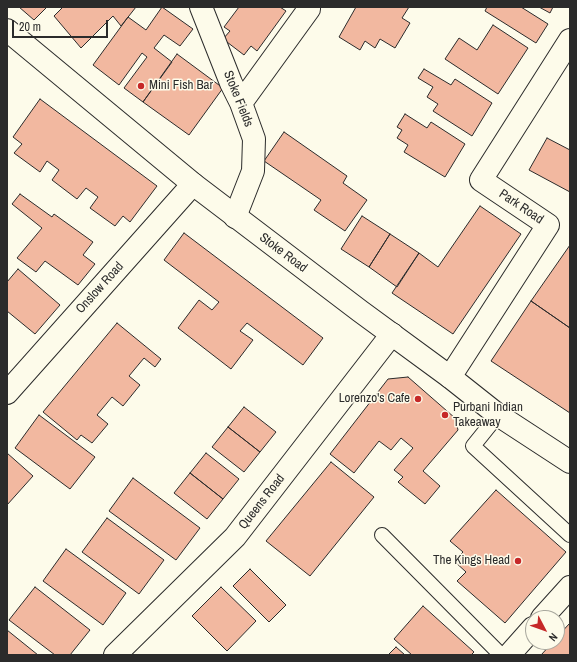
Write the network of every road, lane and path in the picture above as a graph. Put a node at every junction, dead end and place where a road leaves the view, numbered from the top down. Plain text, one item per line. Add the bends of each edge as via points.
1 (201, 7) edge
2 (309, 9) dead end
3 (7, 30) edge
4 (570, 40) edge
5 (242, 103) junction
6 (193, 184) junction
7 (235, 217) junction
8 (392, 334) junction
9 (450, 377) junction
10 (7, 393) edge
11 (498, 415) junction
12 (570, 462) edge
13 (382, 535) dead end
14 (570, 535) edge
15 (570, 586) edge
16 (549, 610) edge
17 (525, 637) edge
18 (114, 655) edge
19 (501, 655) edge
20 (509, 655) edge

1 - 5 street, Stoke Fields via 231,83
2 - 5 street
3 - 6 street, Stoke Road
4 - 9 street, Park Road via 481,180 548,225
5 - 7 street, Stoke Fields via 254,139 253,171
6 - 7 street, Stoke Road
6 - 10 street, Onslow Road
7 - 8 street, Stoke Road
8 - 9 street, Stoke Road
8 - 18 street, Queens Road via 235,537
9 - 11 street, Stoke Road
11 - 12 street, Stoke Road
11 - 14 lane via 473,446
13 - 19 lane
15 - 16 street
17 - 20 street

